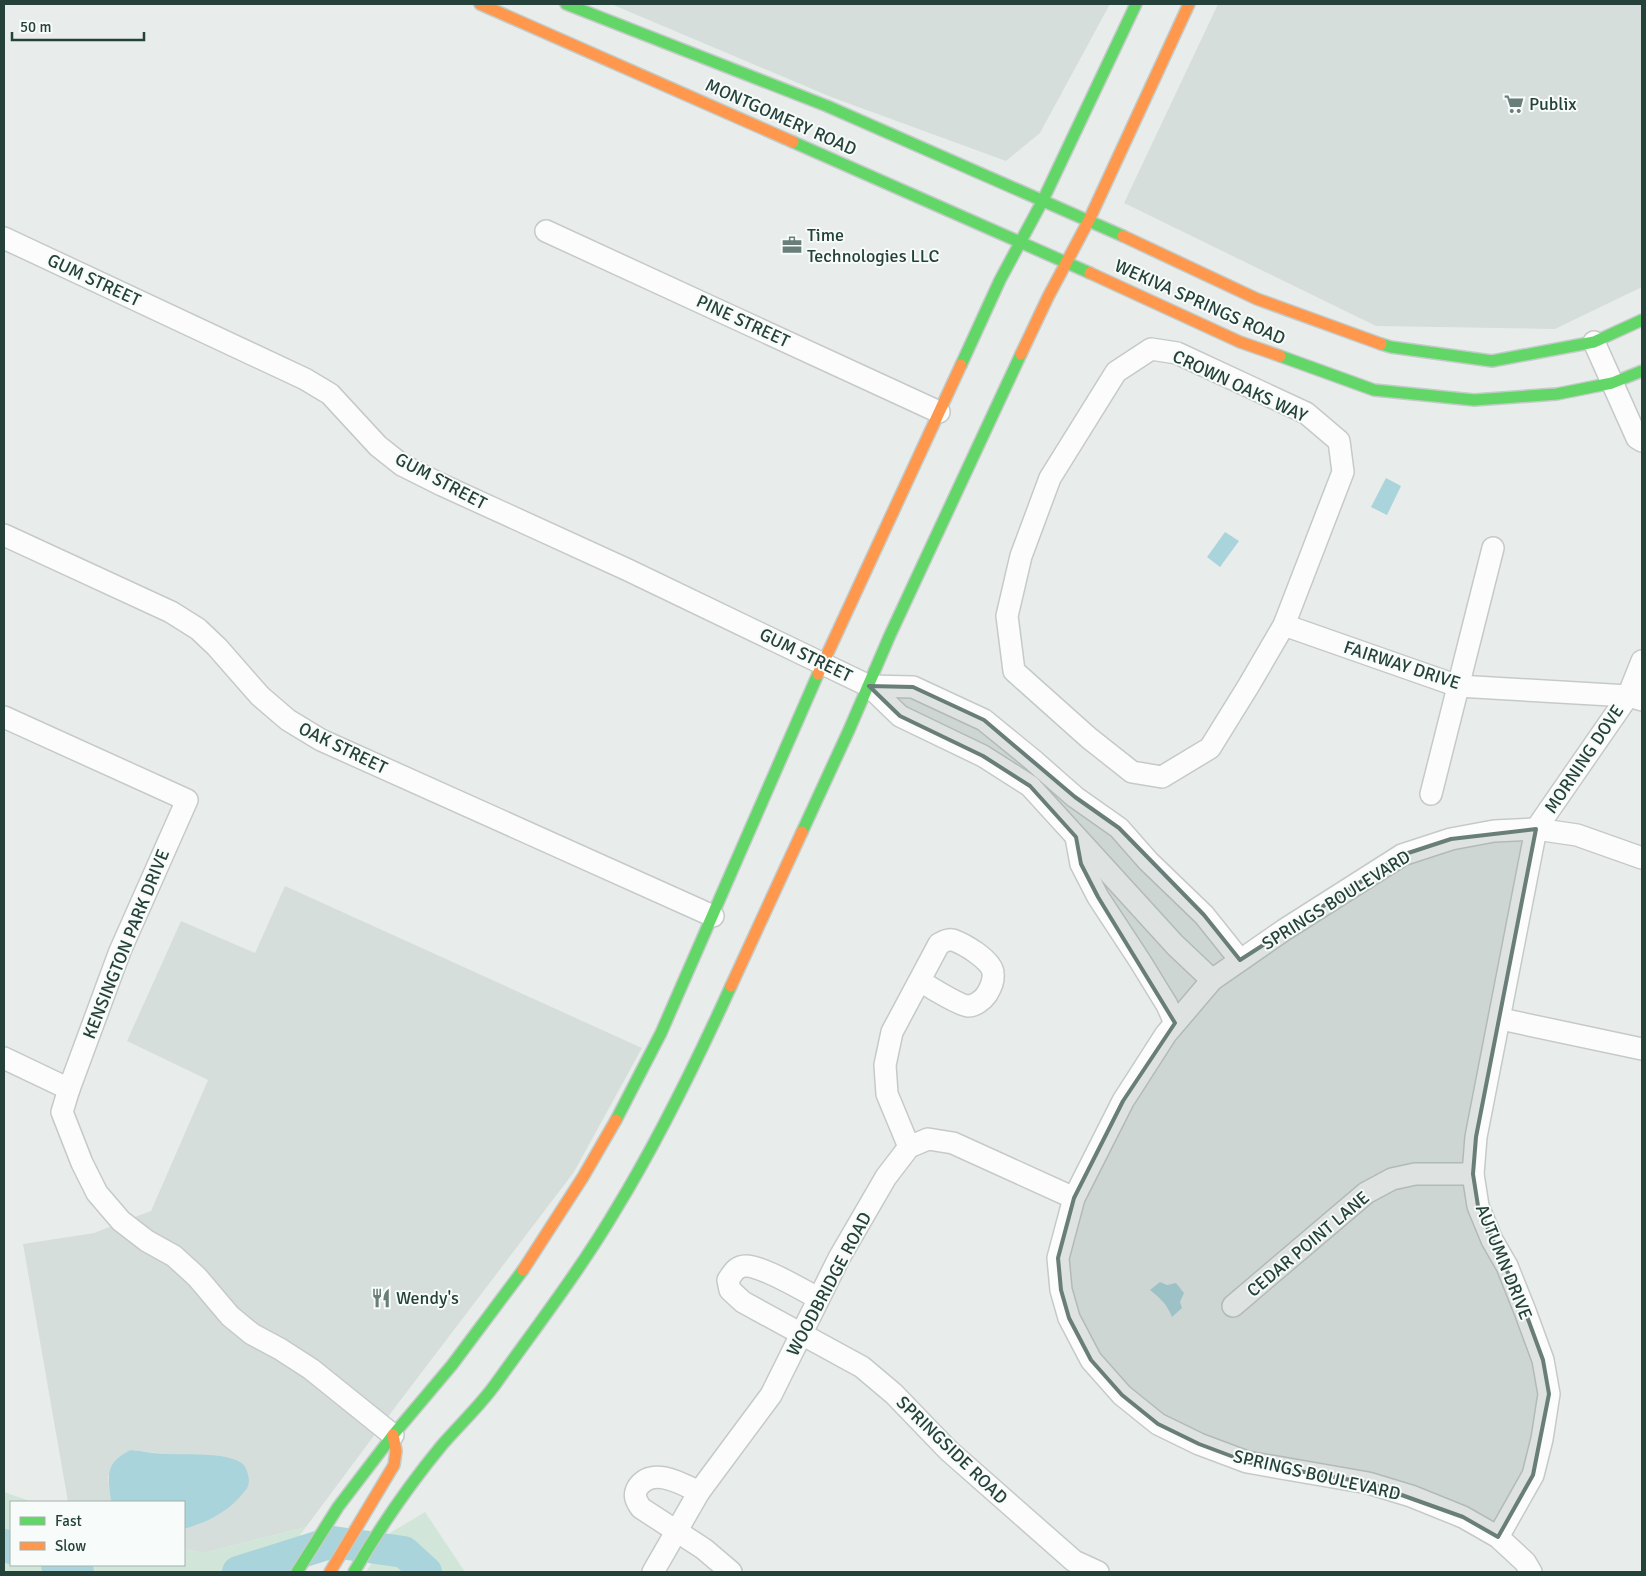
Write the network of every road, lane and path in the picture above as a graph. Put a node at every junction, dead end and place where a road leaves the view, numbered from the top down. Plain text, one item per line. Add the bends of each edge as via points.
1 (480, 4) edge
2 (566, 4) edge
3 (1136, 4) edge
4 (1189, 4) edge
5 (1043, 200) junction
6 (1089, 220) junction
7 (546, 231) dead end
8 (4, 238) edge
9 (1020, 242) junction
10 (1066, 262) junction
11 (1642, 320) edge
12 (1594, 342) junction
13 (1642, 370) edge
14 (1612, 383) junction
15 (939, 412) junction
16 (1642, 441) edge
17 (4, 535) edge
18 (1493, 548) dead end
19 (1284, 625) junction
20 (1642, 661) edge
21 (823, 662) junction
22 (869, 686) junction
23 (1458, 686) junction
24 (1635, 698) edge
25 (4, 716) edge
26 (1431, 794) dead end
27 (1536, 829) junction
28 (1076, 836) junction
29 (1642, 858) edge
30 (713, 916) junction
31 (1240, 960) junction
32 (1212, 980) junction
33 (920, 981) dead end
34 (1501, 1019) junction
35 (1175, 1023) junction
36 (1642, 1050) edge
37 (4, 1058) edge
38 (69, 1088) junction
39 (909, 1147) junction
40 (1473, 1174) junction
41 (1074, 1198) junction
42 (818, 1298) junction
43 (1233, 1306) dead end
44 (802, 1334) junction
45 (394, 1435) junction
46 (699, 1492) junction
47 (675, 1532) junction
48 (1498, 1537) junction
49 (297, 1572) edge
50 (330, 1572) edge
51 (354, 1572) edge
52 (653, 1572) edge
53 (731, 1572) edge
54 (1098, 1572) edge
55 (1531, 1572) edge

1 - 9 main road, MONTGOMERY ROAD
2 - 5 main road, MONTGOMERY ROAD via 827,106
3 - 5 main road
4 - 6 main road
5 - 6 main road, MONTGOMERY ROAD
5 - 9 main road
6 - 10 main road
6 - 12 main road, WEKIVA SPRINGS ROAD via 1257,299 1391,347 1492,361
7 - 15 street, PINE STREET
8 - 21 street, GUM STREET via 305,379 330,394 378,446 402,465
9 - 10 main road, MONTGOMERY ROAD
9 - 15 main road
10 - 14 main road, WEKIVA SPRINGS ROAD via 1240,342 1374,390 1474,400 1557,394
10 - 22 main road
11 - 12 main road, WEKIVA SPRINGS ROAD
12 - 14 street
13 - 14 main road, WEKIVA SPRINGS ROAD
14 - 16 street via 1637,438
15 - 21 main road
17 - 30 street, OAK STREET via 171,612 198,629 267,702 288,720 321,740
18 - 23 street
19 - 19 street, CROWN OAKS WAY via 1342,472 1339,441 1306,413 1177,353 1151,349 1116,372 1050,478 1021,556 1007,616 1014,671 1132,772 1162,777 1210,748
19 - 23 street, FAIRWAY DRIVE
20 - 24 street, MORNING DOVE
21 - 22 street, GUM STREET
21 - 30 main road
22 - 28 street via 900,716 983,756 1030,786
22 - 31 street via 913,686 984,720 1075,797 1119,828 1204,915
22 - 51 main road via 694,1066 616,1212 495,1385 409,1488
23 - 24 street, FAIRWAY DRIVE
23 - 26 street
24 - 27 street, MORNING DOVE
25 - 38 street, KENSINGTON PARK DRIVE via 187,800 120,951
27 - 29 street, SPRINGS BOULEVARD via 1577,835
27 - 31 street, SPRINGS BOULEVARD via 1494,831 1451,839 1402,855
27 - 34 street, AUTUMN DRIVE
28 - 32 street via 1175,945
28 - 35 street via 1081,864 1098,897 1144,967
30 - 45 main road via 661,1033 583,1177 493,1311
31 - 32 street, SPRINGS BOULEVARD
32 - 35 street, SPRINGS BOULEVARD
33 - 39 street via 892,1032 884,1065 886,1094
34 - 36 street
34 - 40 street, AUTUMN DRIVE via 1476,1137
35 - 41 street, SPRINGS BOULEVARD via 1123,1101
37 - 38 street
38 - 45 street, KENSINGTON PARK DRIVE via 62,1112 82,1164 97,1193 121,1221 174,1256 230,1316 252,1334 312,1369
39 - 41 street via 928,1139 953,1142
39 - 42 street, WOODBRIDGE ROAD via 886,1177
40 - 43 street, CEDAR POINT LANE via 1415,1174 1392,1179 1366,1193
40 - 48 street, AUTUMN DRIVE via 1478,1206 1525,1311 1543,1360 1549,1394 1533,1475
41 - 48 street, SPRINGS BOULEVARD via 1058,1258 1061,1290 1069,1318 1091,1360 1122,1395 1158,1424 1247,1462 1368,1483 1410,1496
42 - 44 street, WOODBRIDGE ROAD
42 - 44 street, SPRINGSIDE ROAD via 758,1268 745,1266 735,1269 728,1280 730,1290 743,1302
44 - 46 street, WOODBRIDGE ROAD via 771,1394
44 - 54 street, SPRINGSIDE ROAD via 862,1367 894,1394 948,1450 1074,1561
45 - 49 main road via 338,1507
45 - 50 main road via 394,1465
46 - 47 street, WOODBRIDGE ROAD
46 - 47 street via 672,1479 656,1477 643,1481 636,1490 635,1500 641,1508
47 - 52 street, WOODBRIDGE ROAD
47 - 53 street via 704,1549
48 - 55 street, SPRINGS BOULEVARD

